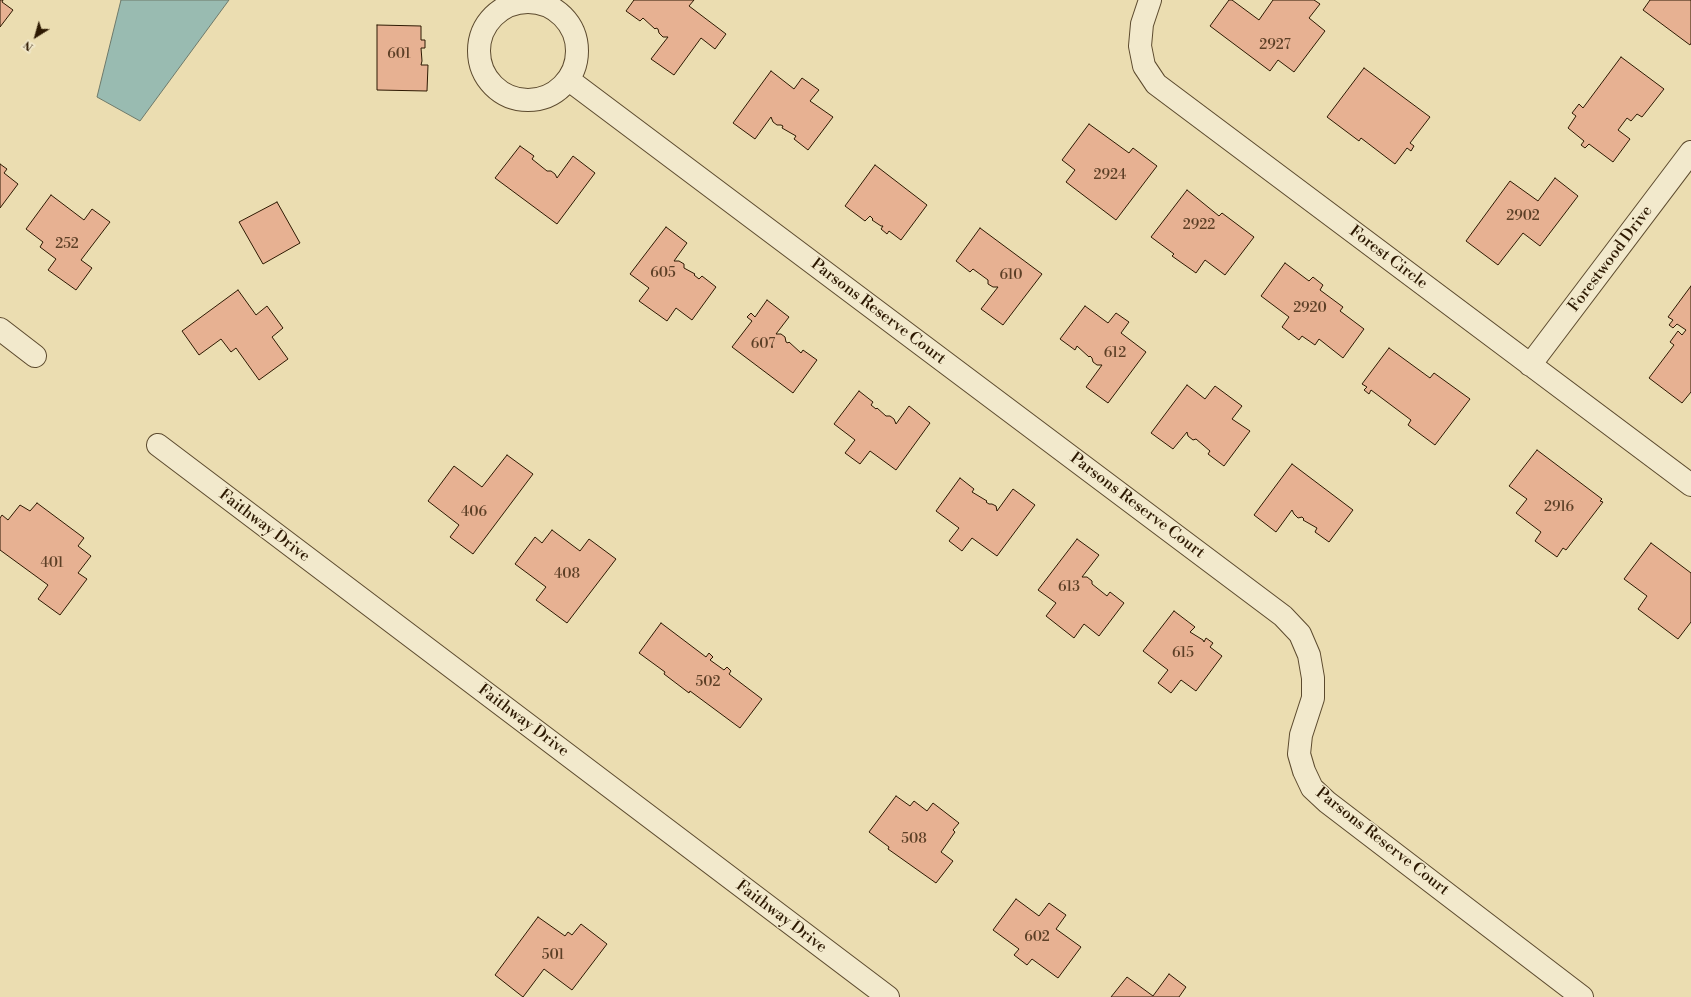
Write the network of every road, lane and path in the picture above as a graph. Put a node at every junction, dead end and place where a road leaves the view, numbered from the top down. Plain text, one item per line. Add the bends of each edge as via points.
1 (1150, 0) edge
2 (569, 80) junction
3 (1691, 152) edge
4 (0, 329) edge
5 (36, 356) dead end
6 (1530, 366) junction
7 (158, 445) dead end
8 (1691, 485) edge
9 (888, 997) edge
10 (1582, 997) edge

1 - 6 street, Forest Circle via 1142,24 1140,46 1144,66 1156,84
2 - 2 street via 576,66 578,51 575,35 568,21 556,11 542,4 526,2 511,5 497,13 487,24 480,40 479,57 484,73 494,87 508,96 525,101 541,99 557,92
2 - 10 street, Parsons Reserve Court via 1283,616 1300,634 1309,655 1314,678 1313,698 1301,735 1299,754 1312,788
3 - 6 street, Forestwood Drive
4 - 5 street
6 - 8 street, Forest Circle
7 - 9 street, Faithway Drive

